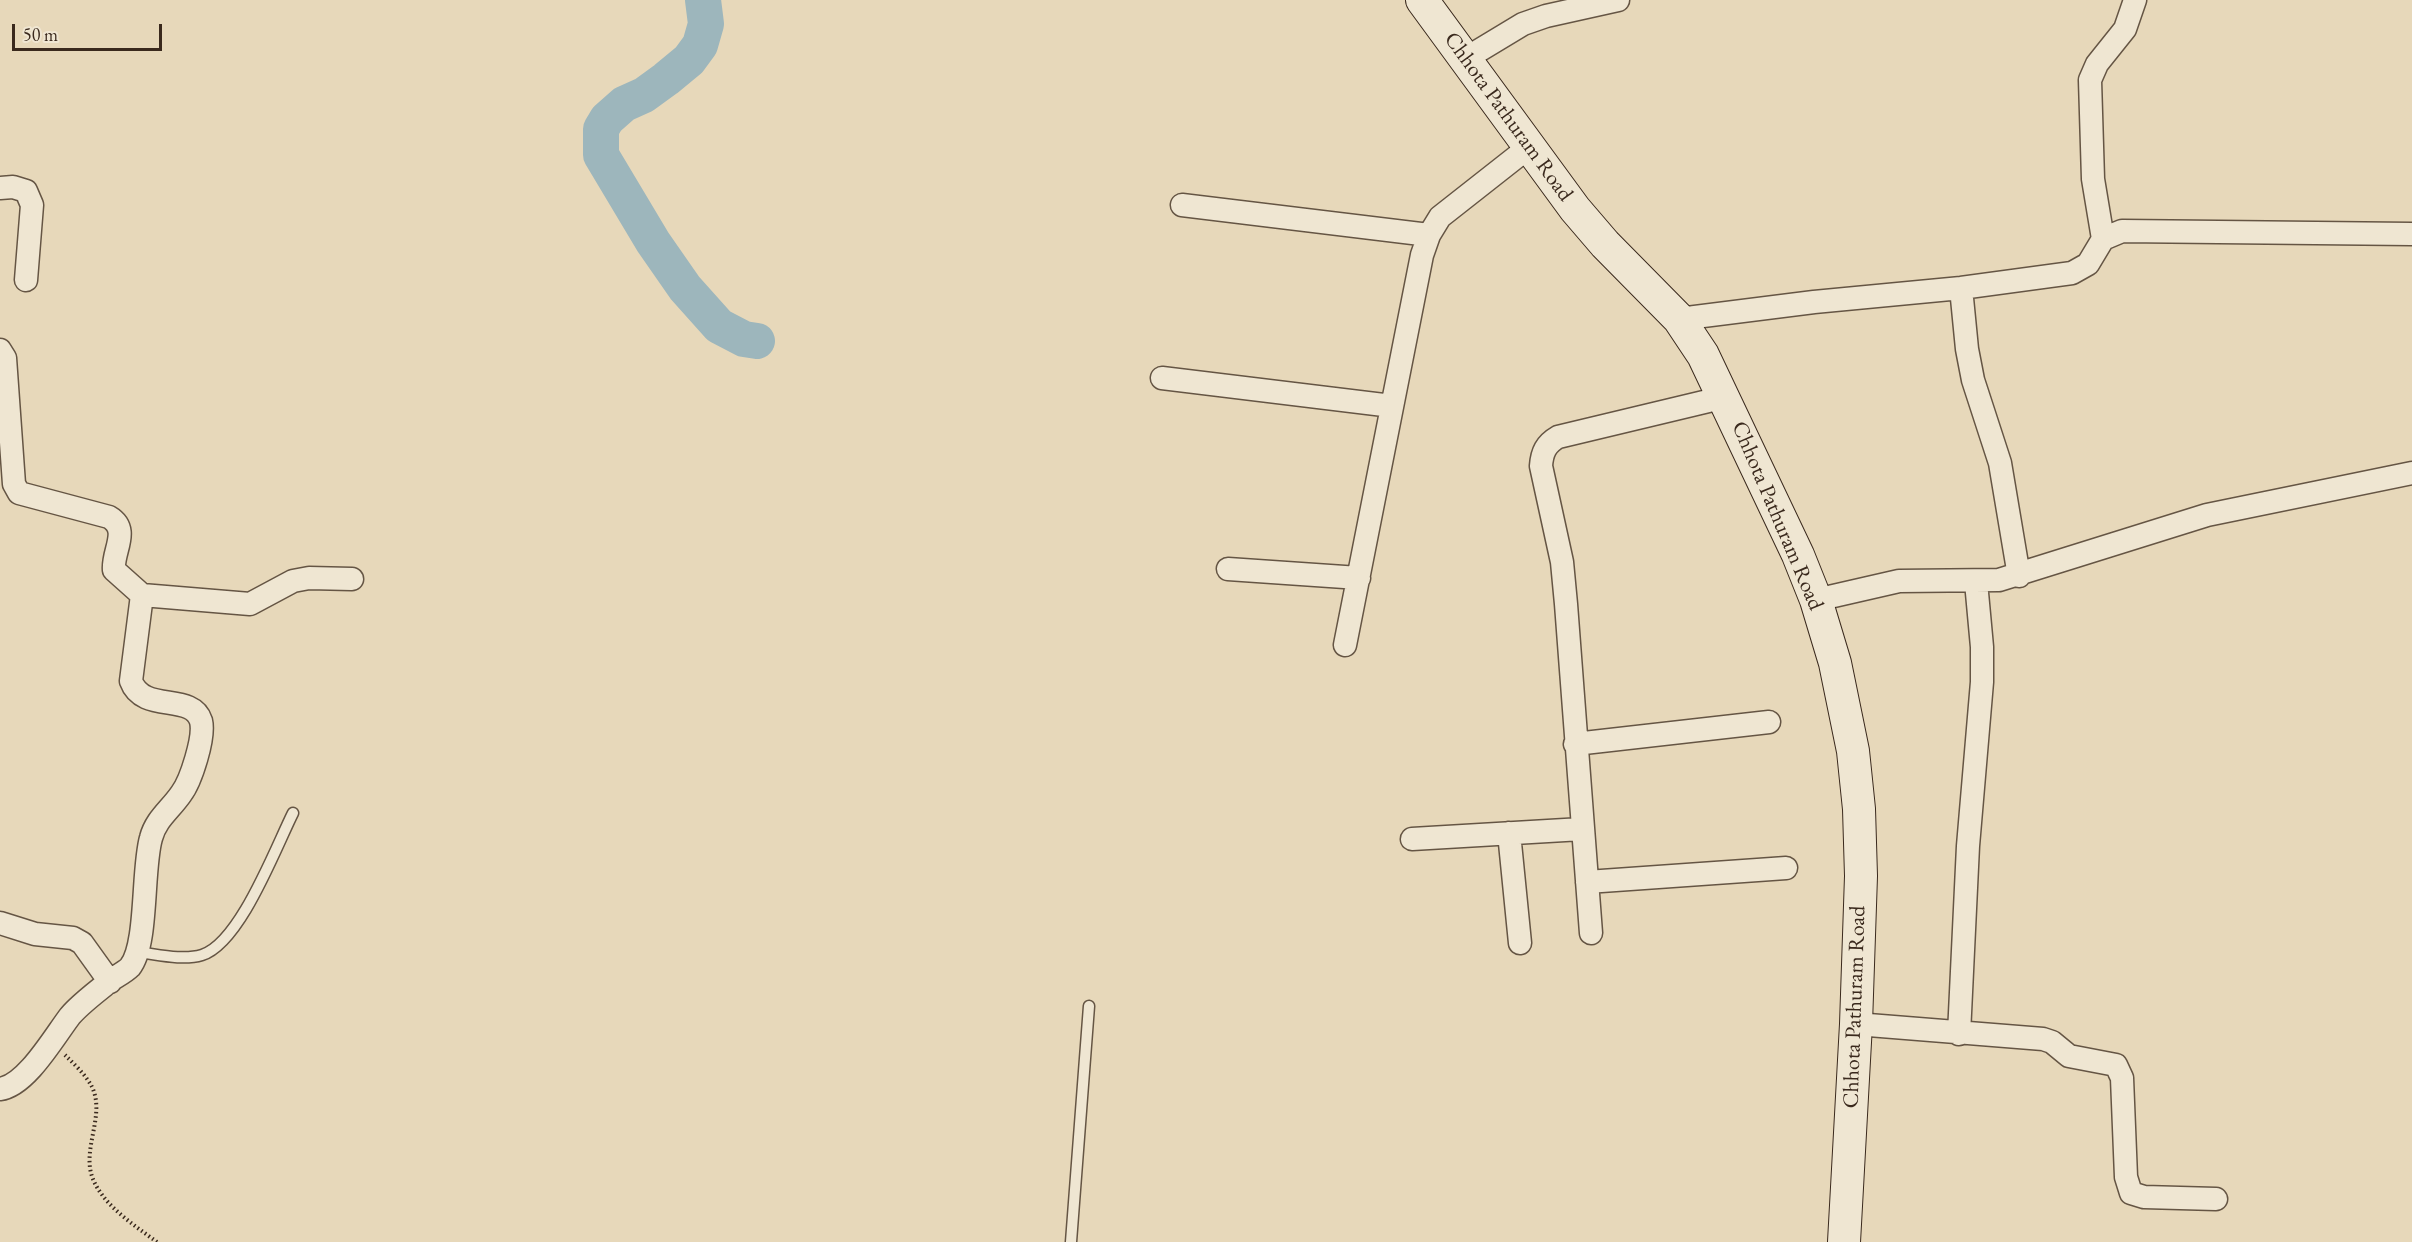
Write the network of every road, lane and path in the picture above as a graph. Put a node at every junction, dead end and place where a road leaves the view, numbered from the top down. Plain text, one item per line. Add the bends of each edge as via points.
1 (1422, 0) edge
2 (1614, 0) edge
3 (2135, 0) edge
4 (1465, 59) junction
5 (1529, 147) junction
6 (0, 189) edge
7 (1182, 205) dead end
8 (2412, 234) edge
9 (1429, 235) junction
10 (2103, 239) junction
11 (26, 280) dead end
12 (1961, 288) junction
13 (1679, 319) junction
14 (0, 350) edge
15 (1162, 378) dead end
16 (1725, 397) junction
17 (1392, 406) junction
18 (2412, 474) edge
19 (1228, 569) dead end
20 (2019, 576) junction
21 (1359, 578) junction
22 (352, 579) dead end
23 (1976, 582) junction
24 (142, 595) junction
25 (1816, 600) junction
26 (1346, 645) dead end
27 (1769, 722) dead end
28 (1575, 744) junction
29 (293, 813) dead end
30 (1582, 829) junction
31 (1509, 833) junction
32 (1412, 839) dead end
33 (1786, 868) dead end
34 (1587, 882) junction
35 (0, 923) edge
36 (1591, 933) dead end
37 (1520, 943) dead end
38 (137, 952) junction
39 (110, 982) junction
40 (1089, 1006) dead end
41 (1856, 1024) junction
42 (1959, 1034) junction
43 (52, 1040) junction
44 (0, 1089) edge
45 (2216, 1198) dead end
46 (158, 1242) edge
47 (1071, 1242) edge
48 (1844, 1242) edge

1 - 4 street, Chhota Pathuram Road
2 - 4 street via 1523,24
3 - 10 street via 2125,29 2097,64 2090,80 2093,179
4 - 5 street, Chhota Pathuram Road
5 - 9 street via 1440,217
5 - 13 street, Chhota Pathuram Road via 1605,244
6 - 11 street via 26,191 32,205
7 - 9 street
8 - 10 street via 2122,231
9 - 17 street
10 - 12 street via 2088,264 2072,273
12 - 13 street
12 - 20 street via 1973,380 2000,464
13 - 16 street, Chhota Pathuram Road
14 - 24 street via 18,493 117,522 121,533 114,570
15 - 17 street
16 - 25 street, Chhota Pathuram Road
16 - 28 street via 1558,437 1545,448 1541,466 1562,562
17 - 21 street
18 - 20 street via 2207,515
19 - 21 street
20 - 23 street
21 - 26 street
22 - 24 street via 293,581 250,604
23 - 25 street via 1899,581
23 - 42 street via 1982,682 1968,846
24 - 38 street via 131,681 135,692 143,698 195,711 201,720 201,736 188,782 181,796 156,822 150,840
25 - 41 street, Chhota Pathuram Road via 1853,751 1859,809
27 - 28 street
28 - 30 street
29 - 38 lane via 241,918 225,941 202,955 176,957
30 - 31 street
30 - 34 street
31 - 32 street
31 - 37 street
33 - 34 street
34 - 36 street
35 - 39 street via 82,943
38 - 39 street via 130,967
39 - 43 street via 73,1013
40 - 47 lane
41 - 42 street
41 - 48 street, Chhota Pathuram Road
42 - 45 street via 2043,1039 2068,1056 2116,1065 2122,1078 2126,1177 2131,1193 2144,1197
43 - 44 street via 20,1081
43 - 46 path via 92,1087 97,1107 88,1156 92,1175 105,1199

